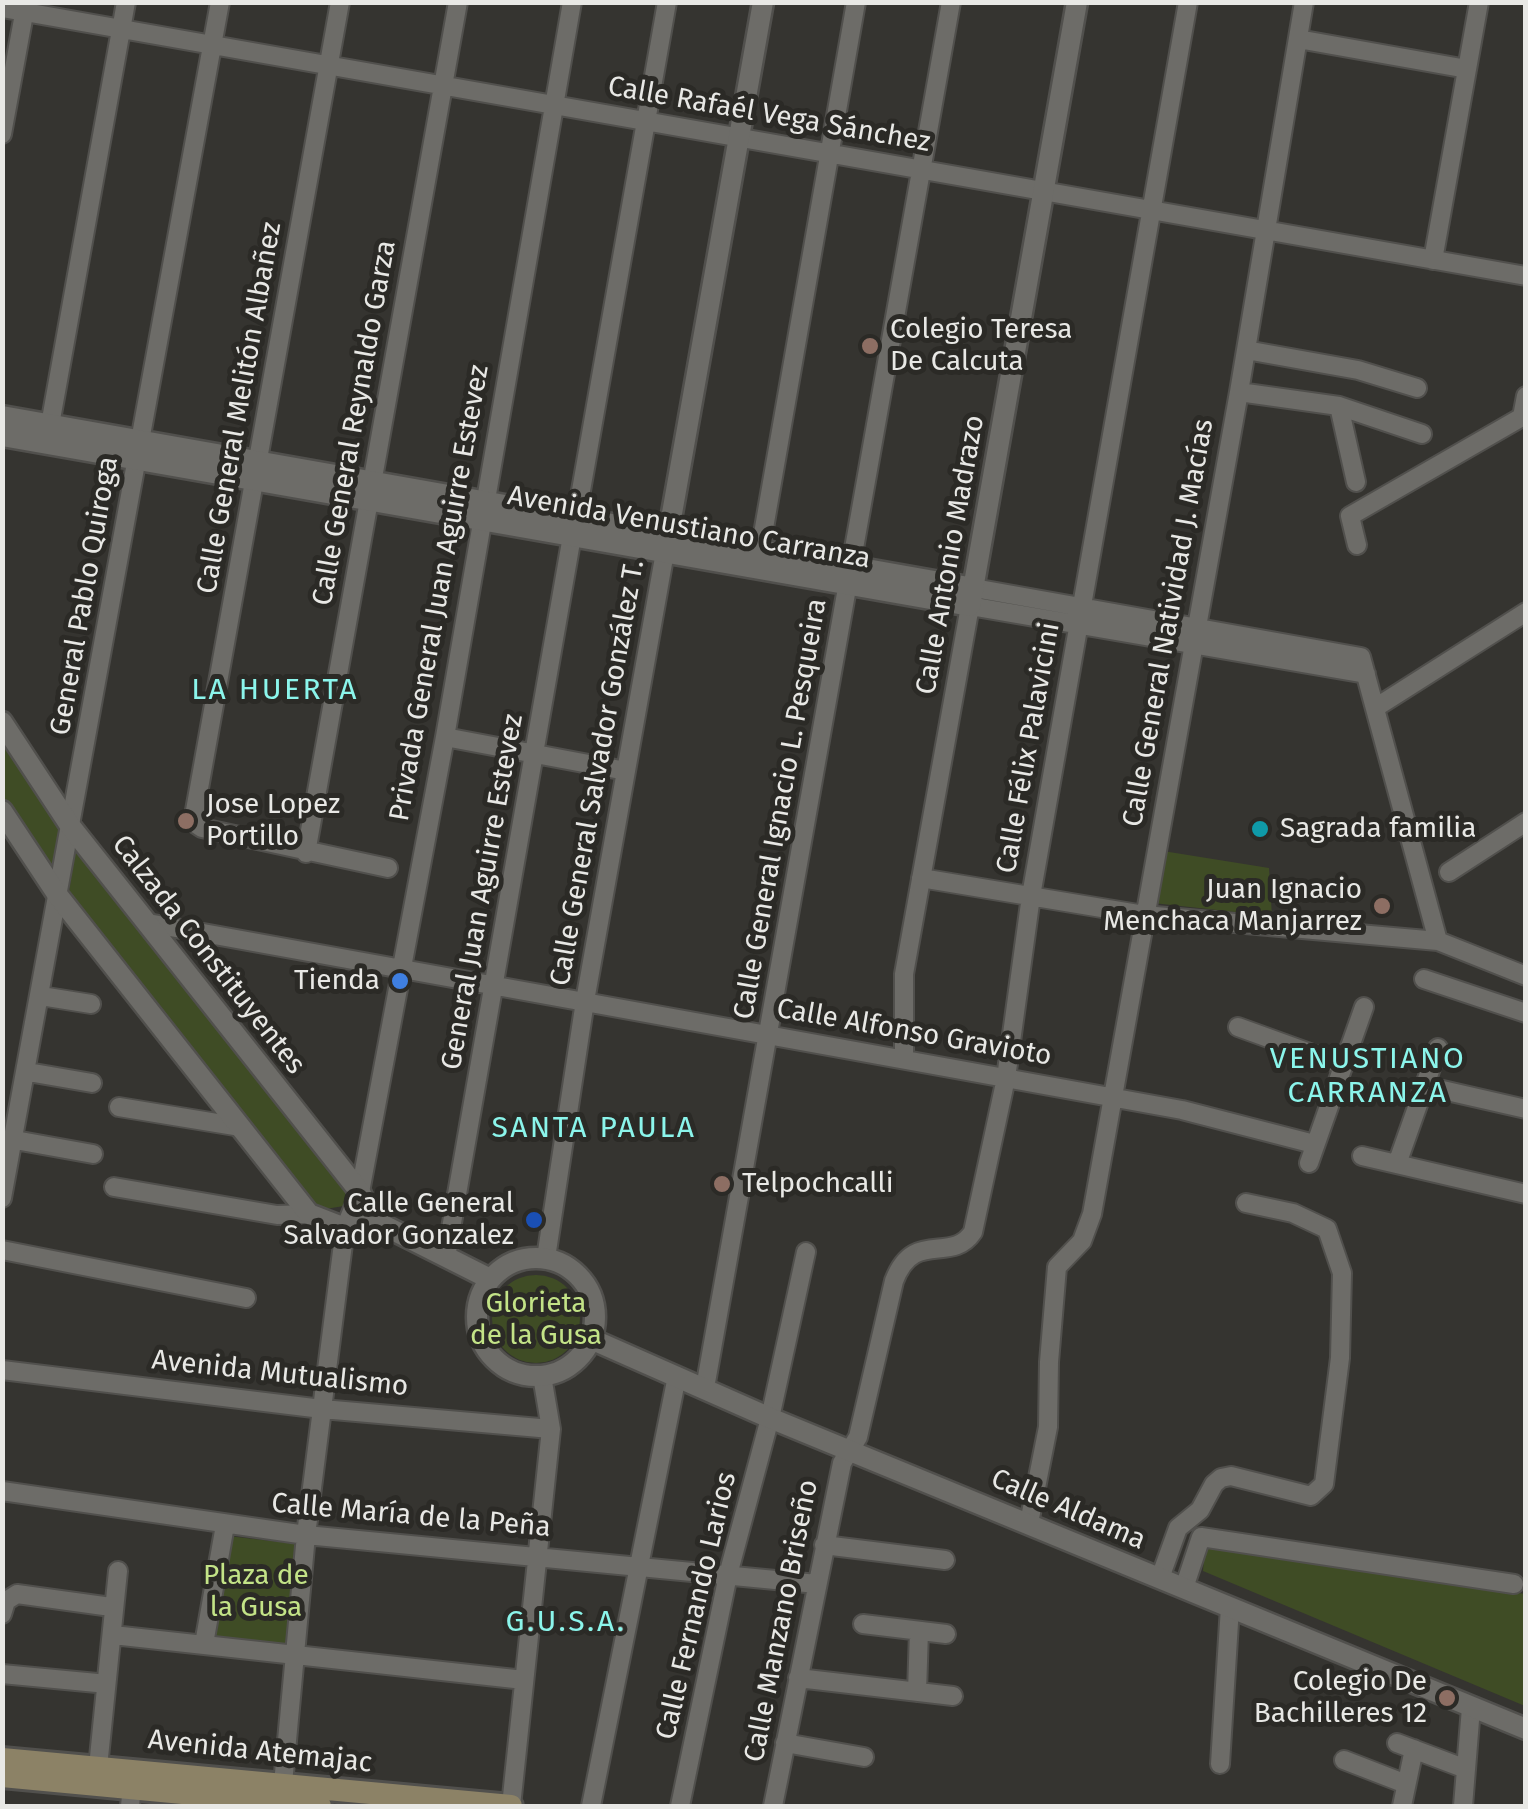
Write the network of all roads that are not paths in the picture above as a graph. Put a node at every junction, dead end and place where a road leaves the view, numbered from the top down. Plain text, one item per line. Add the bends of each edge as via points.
1 (126, 2) edge
2 (220, 2) edge
3 (340, 2) edge
4 (458, 2) edge
5 (572, 2) edge
6 (667, 2) edge
7 (764, 2) edge
8 (856, 2) edge
9 (951, 2) edge
10 (1077, 2) edge
11 (1188, 2) edge
12 (1304, 2) edge
13 (1479, 2) edge
14 (25, 7) edge
15 (2, 8) edge
16 (121, 28) junction
17 (1298, 39) junction
18 (212, 44) junction
19 (329, 65) junction
20 (1467, 70) junction
21 (443, 85) junction
22 (554, 105) junction
23 (646, 121) junction
24 (2, 134) edge
25 (740, 137) junction
26 (830, 154) junction
27 (922, 170) junction
28 (1044, 191) junction
29 (1151, 210) junction
30 (1264, 230) junction
31 (1434, 260) junction
32 (1526, 276) edge
33 (1246, 350) junction
34 (1417, 388) dead end
35 (1239, 392) junction
36 (1526, 396) edge
37 (1339, 406) junction
38 (2, 416) edge
39 (50, 425) junction
40 (1422, 434) dead end
41 (2, 436) edge
42 (139, 450) junction
43 (257, 471) junction
44 (1356, 482) dead end
45 (370, 491) junction
46 (482, 511) junction
47 (574, 527) junction
48 (667, 544) junction
49 (1357, 545) dead end
50 (760, 551) junction
51 (851, 576) junction
52 (972, 597) junction
53 (1526, 612) edge
54 (1080, 616) junction
55 (1193, 635) junction
56 (1375, 708) junction
57 (2, 722) edge
58 (445, 737) junction
59 (535, 754) junction
60 (626, 770) junction
61 (2, 811) edge
62 (1526, 822) edge
63 (72, 828) junction
64 (306, 852) junction
65 (388, 868) dead end
66 (1449, 872) dead end
67 (922, 878) junction
68 (1031, 896) junction
69 (59, 897) junction
70 (1144, 915) junction
71 (148, 924) junction
72 (1438, 941) junction
73 (402, 968) junction
74 (1526, 976) edge
75 (1424, 980) dead end
76 (494, 984) junction
77 (41, 996) junction
78 (585, 1001) junction
79 (91, 1004) dead end
80 (1364, 1007) dead end
81 (1526, 1013) edge
82 (1238, 1027) dead end
83 (768, 1034) junction
84 (1438, 1048) dead end
85 (904, 1060) junction
86 (1343, 1065) junction
87 (28, 1072) junction
88 (1006, 1078) junction
89 (92, 1083) dead end
90 (1425, 1086) junction
91 (1112, 1097) junction
92 (119, 1106) dead end
93 (1526, 1109) edge
94 (241, 1127) junction
95 (15, 1140) junction
96 (93, 1154) dead end
97 (1362, 1156) dead end
98 (1397, 1164) junction
99 (114, 1187) dead end
100 (360, 1192) junction
101 (1526, 1194) edge
102 (2, 1198) edge
103 (1246, 1202) dead end
104 (310, 1214) junction
105 (373, 1220) junction
106 (345, 1228) junction
107 (2, 1250) edge
108 (806, 1252) dead end
109 (446, 1256) junction
110 (546, 1258) junction
111 (490, 1279) junction
112 (246, 1298) dead end
113 (591, 1339) junction
114 (2, 1370) edge
115 (542, 1376) junction
116 (677, 1376) junction
117 (705, 1388) junction
118 (322, 1408) junction
119 (770, 1418) junction
120 (551, 1429) junction
121 (851, 1449) junction
122 (2, 1490) edge
123 (1028, 1523) junction
124 (225, 1525) junction
125 (306, 1536) junction
126 (824, 1545) junction
127 (538, 1556) junction
128 (945, 1560) dead end
129 (639, 1566) junction
130 (118, 1572) dead end
131 (728, 1575) junction
132 (1160, 1578) junction
133 (816, 1584) junction
134 (1514, 1584) dead end
135 (1184, 1588) junction
136 (104, 1606) dead end
137 (1230, 1607) junction
138 (2, 1614) edge
139 (863, 1624) dead end
140 (919, 1631) junction
141 (946, 1634) dead end
142 (112, 1636) junction
143 (204, 1644) junction
144 (297, 1657) junction
145 (2, 1674) edge
146 (798, 1678) junction
147 (524, 1680) junction
148 (98, 1683) dead end
149 (917, 1692) junction
150 (953, 1696) dead end
151 (1472, 1708) junction
152 (1526, 1729) edge
153 (785, 1744) junction
154 (864, 1757) dead end
155 (2, 1760) edge
156 (1344, 1760) dead end
157 (1220, 1764) dead end
158 (98, 1766) junction
159 (1466, 1769) junction
160 (2, 1776) edge
161 (283, 1784) junction
162 (1406, 1784) junction
163 (131, 1788) edge
164 (320, 1806) edge
165 (511, 1806) edge
166 (591, 1806) edge
167 (680, 1806) edge
168 (773, 1806) edge
169 (1402, 1806) edge
170 (1463, 1806) edge

1 - 16 street
2 - 18 street, General Pablo Quiroga
3 - 19 street, Calle General Melitón Albañez
4 - 21 street, Calle General Reynaldo Garza
5 - 22 street, Privada General Juan Aguirre Estevez
6 - 23 street, General Juan Aguirre Estevez
7 - 25 street, Calle General Salvador González T.
8 - 26 street
9 - 27 street, Calle General Ignacio L. Pesqueira
10 - 28 street, Calle Antonio Madrazo
11 - 29 street, Calle Félix Palavicini
12 - 17 street, Calle General Natividad J. Macías
13 - 20 street
14 - 15 street, Calle Rafaél Vega Sánchez
14 - 16 street, Calle Rafaél Vega Sánchez
14 - 24 street
16 - 18 street, Calle Rafaél Vega Sánchez
16 - 39 street
17 - 20 street
17 - 30 street, Calle General Natividad J. Macías
18 - 19 street, Calle Rafaél Vega Sánchez
18 - 42 street, General Pablo Quiroga
19 - 21 street, Calle Rafaél Vega Sánchez
19 - 43 street, Calle General Melitón Albañez
20 - 31 street
21 - 22 street, Calle Rafaél Vega Sánchez
21 - 45 street, Calle General Reynaldo Garza
22 - 23 street, Calle Rafaél Vega Sánchez
22 - 46 street, Privada General Juan Aguirre Estevez
23 - 25 street, Calle Rafaél Vega Sánchez
23 - 47 street, General Juan Aguirre Estevez
25 - 26 street, Calle Rafaél Vega Sánchez
25 - 48 street, Calle General Salvador González T.
26 - 27 street, Calle Rafaél Vega Sánchez
26 - 50 street
27 - 28 street, Calle Rafaél Vega Sánchez
27 - 51 street, Calle General Ignacio L. Pesqueira
28 - 29 street, Calle Rafaél Vega Sánchez
28 - 52 street, Calle Antonio Madrazo
29 - 30 street, Calle Rafaél Vega Sánchez
29 - 54 street, Calle Félix Palavicini
30 - 31 street, Calle Rafaél Vega Sánchez
30 - 33 street, Calle General Natividad J. Macías
31 - 32 street, Calle Rafaél Vega Sánchez
33 - 34 street
33 - 35 street, Calle General Natividad J. Macías
35 - 37 street
35 - 55 street, Calle General Natividad J. Macías
36 - 49 street via 1522,417 1350,516
37 - 40 street
37 - 44 street
38 - 39 street, Avenida Venustiano Carranza
39 - 42 street, Avenida Venustiano Carranza
41 - 42 street, Avenida Venustiano Carranza
42 - 43 street, Avenida Venustiano Carranza
42 - 63 street, General Pablo Quiroga
43 - 45 street, Avenida Venustiano Carranza
43 - 64 street, Calle General Melitón Albañez via 194,816 202,828
45 - 46 street, Avenida Venustiano Carranza
45 - 64 street, Calle General Reynaldo Garza
46 - 47 street, Avenida Venustiano Carranza
46 - 58 street, Privada General Juan Aguirre Estevez
47 - 48 street, Avenida Venustiano Carranza
47 - 59 street, General Juan Aguirre Estevez
48 - 50 street, Avenida Venustiano Carranza
48 - 51 street, Avenida Venustiano Carranza
48 - 60 street, Calle General Salvador González T.
50 - 51 street, Avenida Venustiano Carranza
51 - 52 street, Avenida Venustiano Carranza
51 - 83 street, Calle General Ignacio L. Pesqueira
52 - 54 street, Avenida Venustiano Carranza
52 - 67 street, Calle Antonio Madrazo
53 - 56 street
54 - 55 street, Avenida Venustiano Carranza
54 - 68 street, Calle Félix Palavicini
55 - 56 street, Avenida Venustiano Carranza via 1363,665
55 - 70 street, Calle General Natividad J. Macías
56 - 72 street
57 - 63 street, Calzada Constituyentes
58 - 59 street
58 - 73 street, Privada General Juan Aguirre Estevez
59 - 60 street
59 - 76 street, General Juan Aguirre Estevez
60 - 78 street, Calle General Salvador González T.
61 - 69 street
62 - 66 street
63 - 69 street, General Pablo Quiroga
63 - 71 street, Calzada Constituyentes
64 - 65 street
67 - 68 street
67 - 85 street, Calle Antonio Madrazo via 904,974
68 - 70 street
68 - 88 street, Calle Félix Palavicini
69 - 77 street, General Pablo Quiroga
69 - 94 street
70 - 72 street
70 - 91 street, Calle General Natividad J. Macías
71 - 73 street, Calle Alfonso Gravioto
71 - 100 street, Calzada Constituyentes
72 - 74 street
73 - 76 street, Calle Alfonso Gravioto
73 - 100 street, Privada General Juan Aguirre Estevez
75 - 81 street
76 - 78 street, Calle Alfonso Gravioto
76 - 109 street, General Juan Aguirre Estevez
77 - 79 street
77 - 87 street, General Pablo Quiroga
78 - 83 street, Calle Alfonso Gravioto
78 - 110 street, Calle General Salvador González T.
80 - 86 street, Calle Alfonso Gravioto
82 - 86 street
83 - 85 street, Calle Alfonso Gravioto
83 - 117 street, Calle General Ignacio L. Pesqueira
84 - 90 street
85 - 88 street, Calle Alfonso Gravioto
86 - 91 street, Calle Alfonso Gravioto via 1312,1154 1182,1110
87 - 89 street
87 - 95 street, General Pablo Quiroga
88 - 91 street, Calle Alfonso Gravioto
88 - 121 street, Calle Félix Palavicini via 973,1232 966,1241 913,1252 900,1264
90 - 93 street
90 - 98 street
91 - 123 street, Calle General Natividad J. Macías via 1092,1214 1082,1242 1057,1268 1048,1427
92 - 94 street
94 - 104 street
95 - 96 street
95 - 102 street, General Pablo Quiroga
97 - 98 street
98 - 101 street
99 - 104 street via 277,1216
100 - 105 street, Calzada Constituyentes
100 - 106 street, Privada General Juan Aguirre Estevez
103 - 132 street via 1327,1229 1342,1272 1340,1358 1324,1484 1311,1496 1220,1478 1200,1510 1178,1528
104 - 106 street
105 - 106 street
105 - 109 street
106 - 118 street, Privada General Juan Aguirre Estevez
107 - 112 street
108 - 119 street, Calle Fernando Larios
109 - 111 street
110 - 111 street via 515,1262
110 - 113 street via 588,1288 596,1322
111 - 115 street via 476,1316 489,1353 503,1366
113 - 115 street via 572,1364
113 - 116 street, Calle Aldama
114 - 118 street, Avenida Mutualismo
115 - 120 street
116 - 117 street, Calle Aldama
116 - 129 street
117 - 119 street, Calle Aldama
118 - 120 street, Avenida Mutualismo
118 - 125 street, Privada General Juan Aguirre Estevez
119 - 121 street, Calle Aldama
119 - 131 street, Calle Fernando Larios
120 - 127 street
121 - 123 street, Calle Aldama
121 - 126 street, Calle Manzano Briseño
122 - 124 street, Calle María de la Peña
123 - 132 street, Calle Aldama
124 - 125 street, Calle María de la Peña
124 - 143 street
125 - 127 street, Calle María de la Peña
125 - 144 street, Privada General Juan Aguirre Estevez
126 - 128 street
126 - 133 street, Calle Manzano Briseño
127 - 129 street, Calle María de la Peña
127 - 147 street
129 - 131 street, Calle María de la Peña
129 - 166 street
130 - 142 street
131 - 133 street, Calle María de la Peña
131 - 167 street, Calle Fernando Larios
132 - 135 street, Calle Aldama
133 - 146 street, Calle Manzano Briseño
134 - 135 street via 1201,1537
135 - 137 street, Calle Aldama
136 - 138 street via 18,1594
137 - 151 street, Calle Aldama
137 - 157 street
139 - 140 street
140 - 141 street
140 - 149 street
142 - 143 street
142 - 158 street
143 - 144 street
144 - 147 street
144 - 161 street, Privada General Juan Aguirre Estevez
145 - 148 street
146 - 149 street
146 - 153 street, Calle Manzano Briseño
147 - 165 street
149 - 150 street
151 - 152 street, Calle Aldama
151 - 159 street
153 - 154 street
153 - 168 street, Calle Manzano Briseño
155 - 158 main road, Avenida Atemajac
156 - 162 street
158 - 163 main road, Avenida Atemajac
159 - 162 street via 1406,1746
159 - 170 street
160 - 163 main road, Avenida Atemajac
161 - 163 main road, Avenida Atemajac
161 - 165 main road, Avenida Atemajac
162 - 169 street
163 - 164 main road, Avenida Atemajac

